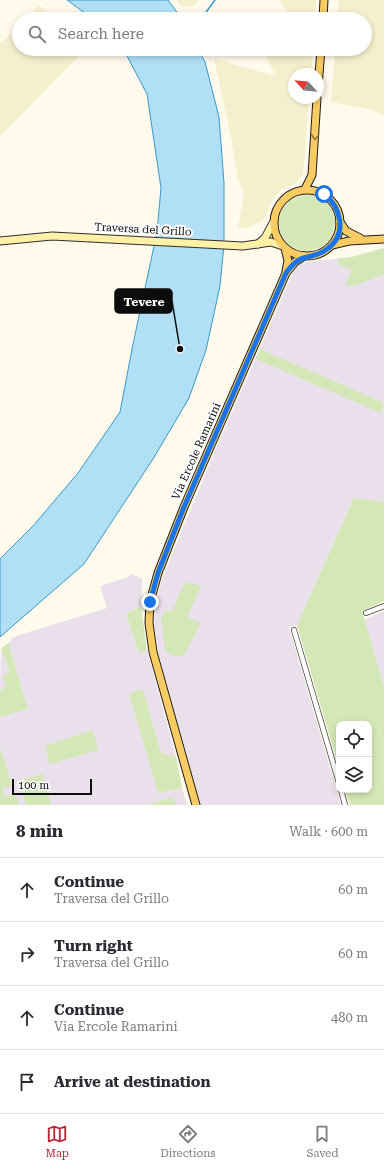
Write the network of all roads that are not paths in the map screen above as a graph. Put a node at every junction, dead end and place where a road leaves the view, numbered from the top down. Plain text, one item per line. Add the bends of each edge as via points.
1 (324, 0) edge
2 (323, 12) edge
3 (320, 56) edge
4 (320, 68) edge
5 (317, 104) edge
6 (305, 189) junction
7 (340, 222) junction
8 (273, 223) junction
9 (366, 239) junction
10 (384, 239) edge
11 (0, 241) edge
12 (258, 244) junction
13 (332, 245) junction
14 (284, 247) junction
15 (304, 256) junction
16 (286, 273) junction
17 (384, 606) edge
18 (366, 614) dead end
19 (294, 630) dead end
20 (336, 773) edge
21 (342, 793) edge
22 (196, 805) edge
23 (345, 805) edge

1 - 2 main road
3 - 4 main road
5 -> 6 main road via 312,175
6 - 7 main road via 319,192 331,199
6 - 8 main road via 295,191 283,200 275,213
7 - 9 main road via 350,234
7 - 13 main road via 339,233
8 - 12 main road via 265,238
8 - 14 main road via 275,234
9 - 10 main road
9 - 13 main road
11 - 12 main road, Traversa del Grillo via 52,236 236,246
12 - 14 main road, Traversa del Grillo via 271,242
13 - 15 main road via 316,255
14 - 15 main road, Traversa del Grillo via 294,254
14 - 16 main road, Via Ercole Ramarini via 288,261
15 - 16 main road, Via Ercole Ramarini
16 - 22 main road, Via Ercole Ramarini via 184,507 159,568 150,602 149,623 154,657
17 - 18 street
19 - 20 street
21 - 23 street

